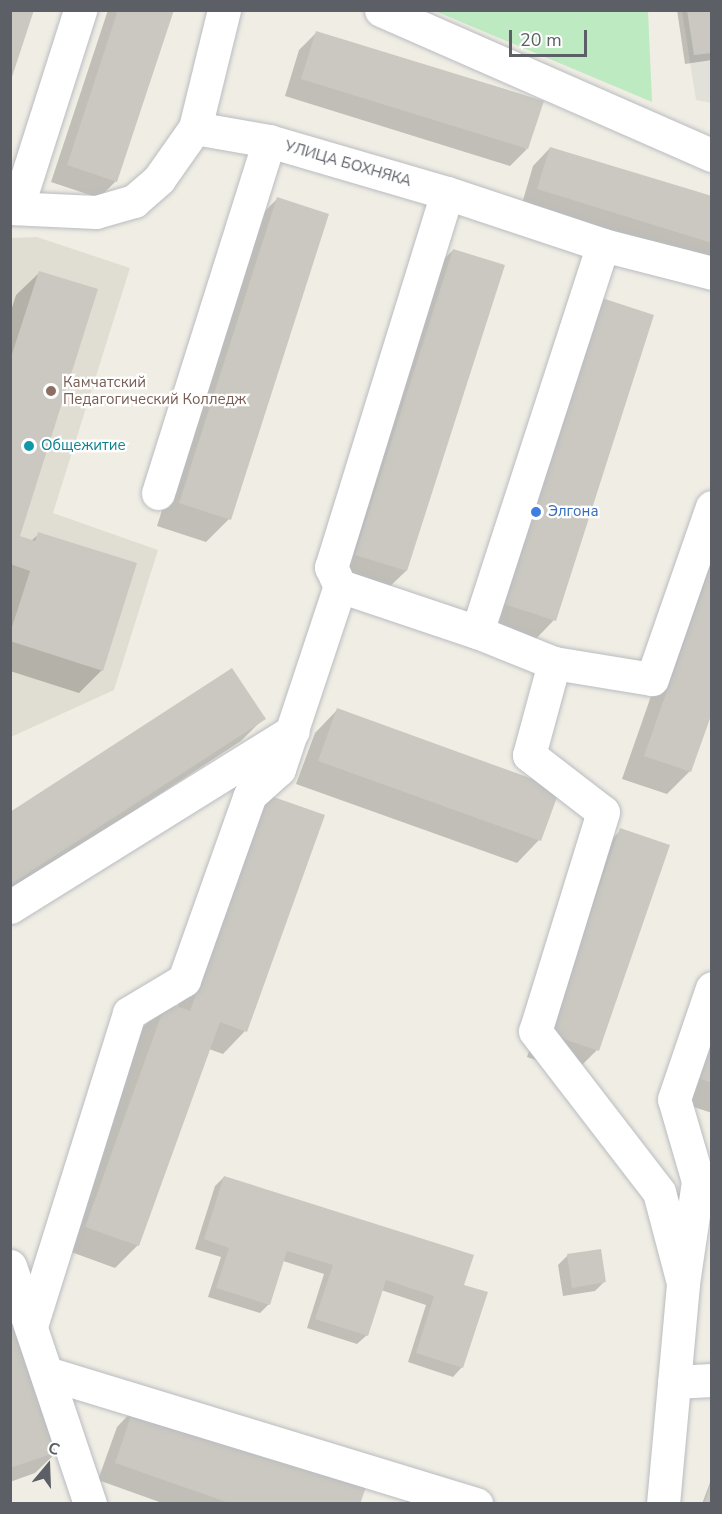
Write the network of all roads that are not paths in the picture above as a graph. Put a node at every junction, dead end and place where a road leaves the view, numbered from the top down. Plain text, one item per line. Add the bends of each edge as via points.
1 (80, 10) edge
2 (224, 10) edge
3 (381, 10) edge
4 (195, 128) junction
5 (269, 141) junction
6 (711, 155) edge
7 (447, 193) junction
8 (14, 208) edge
9 (603, 245) junction
10 (711, 273) edge
11 (158, 493) dead end
12 (711, 507) edge
13 (340, 586) junction
14 (477, 632) junction
15 (554, 663) junction
16 (292, 731) junction
17 (10, 907) edge
18 (711, 988) edge
19 (10, 1266) edge
20 (683, 1283) junction
21 (31, 1326) junction
22 (47, 1373) junction
23 (711, 1380) edge
24 (674, 1382) junction
25 (90, 1503) edge
26 (476, 1503) edge
27 (663, 1503) edge

1 - 8 street
2 - 4 street
3 - 6 street
4 - 5 street, УЛИЦА БОХНЯКА
4 - 8 street via 159,179 134,201 96,212
5 - 7 street, УЛИЦА БОХНЯКА
5 - 11 street
7 - 9 street, УЛИЦА БОХНЯКА
7 - 13 street via 331,567
9 - 10 street, УЛИЦА БОХНЯКА
9 - 14 street
12 - 15 street via 652,679
13 - 14 street
13 - 16 street
14 - 15 street
15 - 20 street via 529,755 603,812 535,1032 659,1192
16 - 17 street
16 - 21 street via 279,769 250,795 184,980 129,1013
18 - 20 street via 674,1098 698,1181
19 - 21 street
20 - 24 street
21 - 22 street
22 - 25 street
22 - 26 street
23 - 24 street
24 - 27 street

